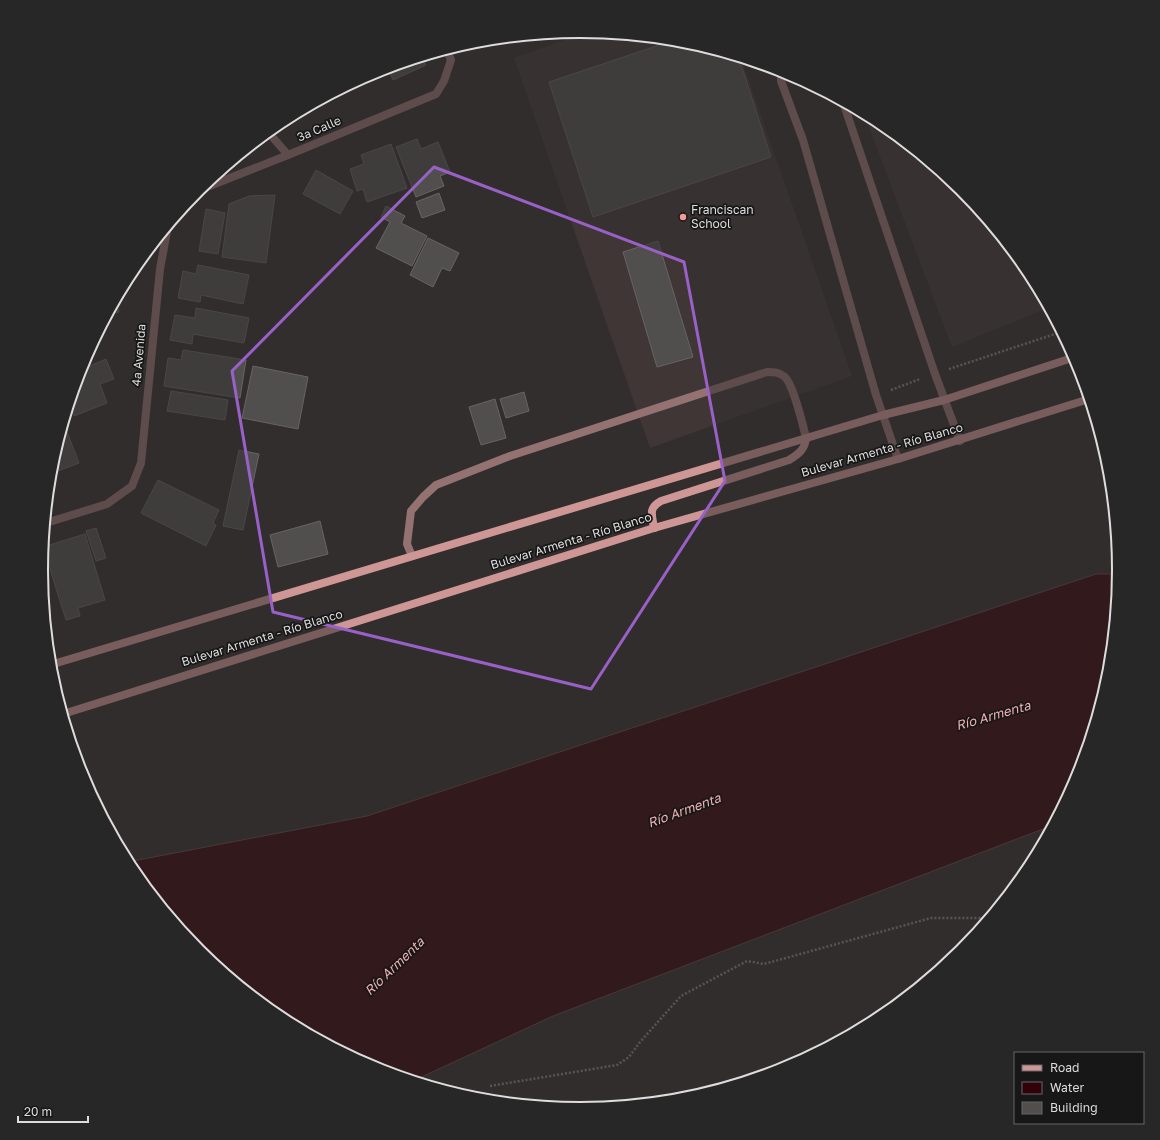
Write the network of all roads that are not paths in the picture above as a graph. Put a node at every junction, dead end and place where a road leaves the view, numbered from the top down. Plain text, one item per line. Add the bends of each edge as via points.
1 (449, 54) edge
2 (780, 77) edge
3 (845, 109) edge
4 (272, 137) edge
5 (288, 155) junction
6 (214, 184) edge
7 (166, 236) edge
8 (1069, 360) edge
9 (944, 400) junction
10 (1084, 400) edge
11 (883, 415) junction
12 (806, 438) junction
13 (960, 441) junction
14 (898, 459) junction
15 (51, 522) edge
16 (654, 528) junction
17 (412, 556) junction
18 (56, 663) edge
19 (67, 713) edge

1 - 5 street, 3a Calle via 451,60 444,81 436,94
2 - 11 street via 804,140
3 - 9 street
4 - 5 street
5 - 6 street, 3a Calle
7 - 15 street, 4a Avenida via 160,268 141,463 132,486 107,504
8 - 9 main road
9 - 11 main road
9 - 13 street
10 - 13 main road, Bulevar Armenta - Río Blanco
11 - 12 main road
11 - 14 street
12 - 16 main road via 805,446 789,460 661,501 655,505 652,512
12 - 17 main road
12 - 17 street via 788,380 777,372 767,372 510,456 436,485 411,511 407,544
13 - 14 main road, Bulevar Armenta - Río Blanco
14 - 16 main road, Bulevar Armenta - Río Blanco
16 - 19 main road, Bulevar Armenta - Río Blanco
17 - 18 main road

